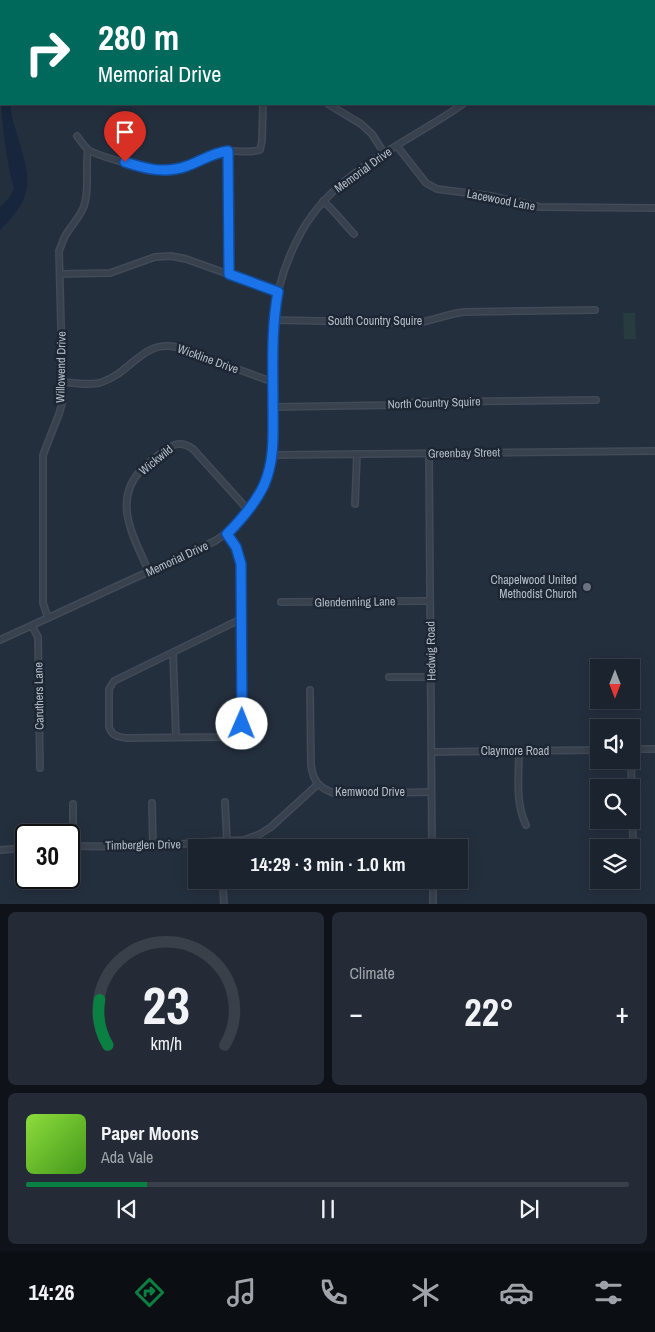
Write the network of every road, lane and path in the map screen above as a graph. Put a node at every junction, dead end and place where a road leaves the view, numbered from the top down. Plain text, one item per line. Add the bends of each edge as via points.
1 (263, 105) edge
2 (330, 105) edge
3 (460, 105) edge
4 (77, 136) dead end
5 (397, 146) junction
6 (88, 150) junction
7 (228, 151) junction
8 (384, 153) junction
9 (323, 201) junction
10 (655, 208) edge
11 (354, 234) dead end
12 (60, 274) junction
13 (229, 274) junction
14 (278, 292) junction
15 (595, 310) dead end
16 (274, 320) junction
17 (63, 382) junction
18 (273, 382) junction
19 (596, 400) dead end
20 (273, 407) junction
21 (655, 451) edge
22 (357, 454) junction
23 (429, 454) junction
24 (273, 455) junction
25 (355, 504) dead end
26 (249, 511) junction
27 (227, 534) junction
28 (149, 572) junction
29 (430, 601) junction
30 (281, 602) dead end
31 (48, 618) junction
32 (241, 619) junction
33 (32, 626) junction
34 (0, 640) edge
35 (173, 653) junction
36 (389, 677) dead end
37 (431, 677) junction
38 (310, 690) dead end
39 (176, 737) junction
40 (655, 749) edge
41 (590, 750) edge
42 (640, 750) edge
43 (519, 751) junction
44 (432, 752) junction
45 (40, 768) dead end
46 (631, 769) edge
47 (318, 785) junction
48 (431, 792) junction
49 (225, 802) dead end
50 (152, 803) dead end
51 (73, 804) dead end
52 (72, 824) edge
53 (526, 825) dead end
54 (227, 839) edge
55 (247, 839) edge
56 (432, 839) edge
57 (632, 839) edge
58 (188, 844) edge
59 (80, 846) edge
60 (153, 847) junction
61 (15, 849) edge
62 (0, 850) edge
63 (223, 889) edge
64 (432, 889) edge
65 (224, 904) edge
66 (433, 904) edge

1 - 7 street via 260,150
2 - 8 street via 361,124
3 - 5 street, Memorial Drive
4 - 6 street
5 - 8 street, Memorial Drive
5 - 10 street, Lacewood Lane via 426,183 437,189 491,196 540,208
6 - 7 street via 160,171 171,171 217,152
6 - 12 street, Willowend Drive via 85,203 59,251
7 - 13 street
8 - 9 street, Memorial Drive
9 - 11 street
9 - 14 street, Memorial Drive via 294,246
12 - 13 street via 110,273 155,257 171,256
12 - 17 street, Willowend Drive
13 - 14 street
14 - 16 street, Memorial Drive
15 - 16 street, South Country Squire via 464,312 418,323
16 - 18 street, Memorial Drive
17 - 18 street, Wickline Drive via 103,382 148,350 162,345 176,347
17 - 31 street, Willowend Drive via 63,400 43,455 44,603
18 - 20 street, Memorial Drive
19 - 20 street, North Country Squire
20 - 24 street, Memorial Drive
21 - 23 street, Greenbay Street
22 - 23 street, Greenbay Street
22 - 24 street, Greenbay Street
22 - 25 street
23 - 29 street, Hedwig Road
24 - 26 street, Memorial Drive via 264,484
26 - 27 street, Memorial Drive
26 - 28 street, Wickwild via 193,449 182,443 170,446 136,476 127,502 128,523
27 - 28 street, Memorial Drive
27 - 32 street via 240,556
28 - 31 street, Memorial Drive
29 - 30 street, Glendenning Lane
29 - 37 street, Hedwig Road
31 - 33 street, Memorial Drive
32 - 35 street
32 - 39 street via 243,717 239,733
33 - 34 street, Memorial Drive
33 - 45 street, Caruthers Lane via 38,637
35 - 39 street
35 - 39 street via 114,681 109,689 109,727 114,736 120,737
36 - 37 street
37 - 44 street, Hedwig Road
38 - 47 street, Kemwood Drive via 311,765 312,776
40 - 42 street
41 - 43 street, Claymore Road
43 - 44 street, Claymore Road
43 - 53 street via 520,804
44 - 48 street, Hedwig Road
46 - 57 street
47 - 48 street, Kemwood Drive via 337,794
47 - 55 street, Timberglen Drive via 271,827
48 - 56 street, Hedwig Road
49 - 54 street
50 - 60 street
51 - 52 street
58 - 60 street, Timberglen Drive
59 - 60 street, Timberglen Drive
61 - 62 street
63 - 65 street
64 - 66 street

